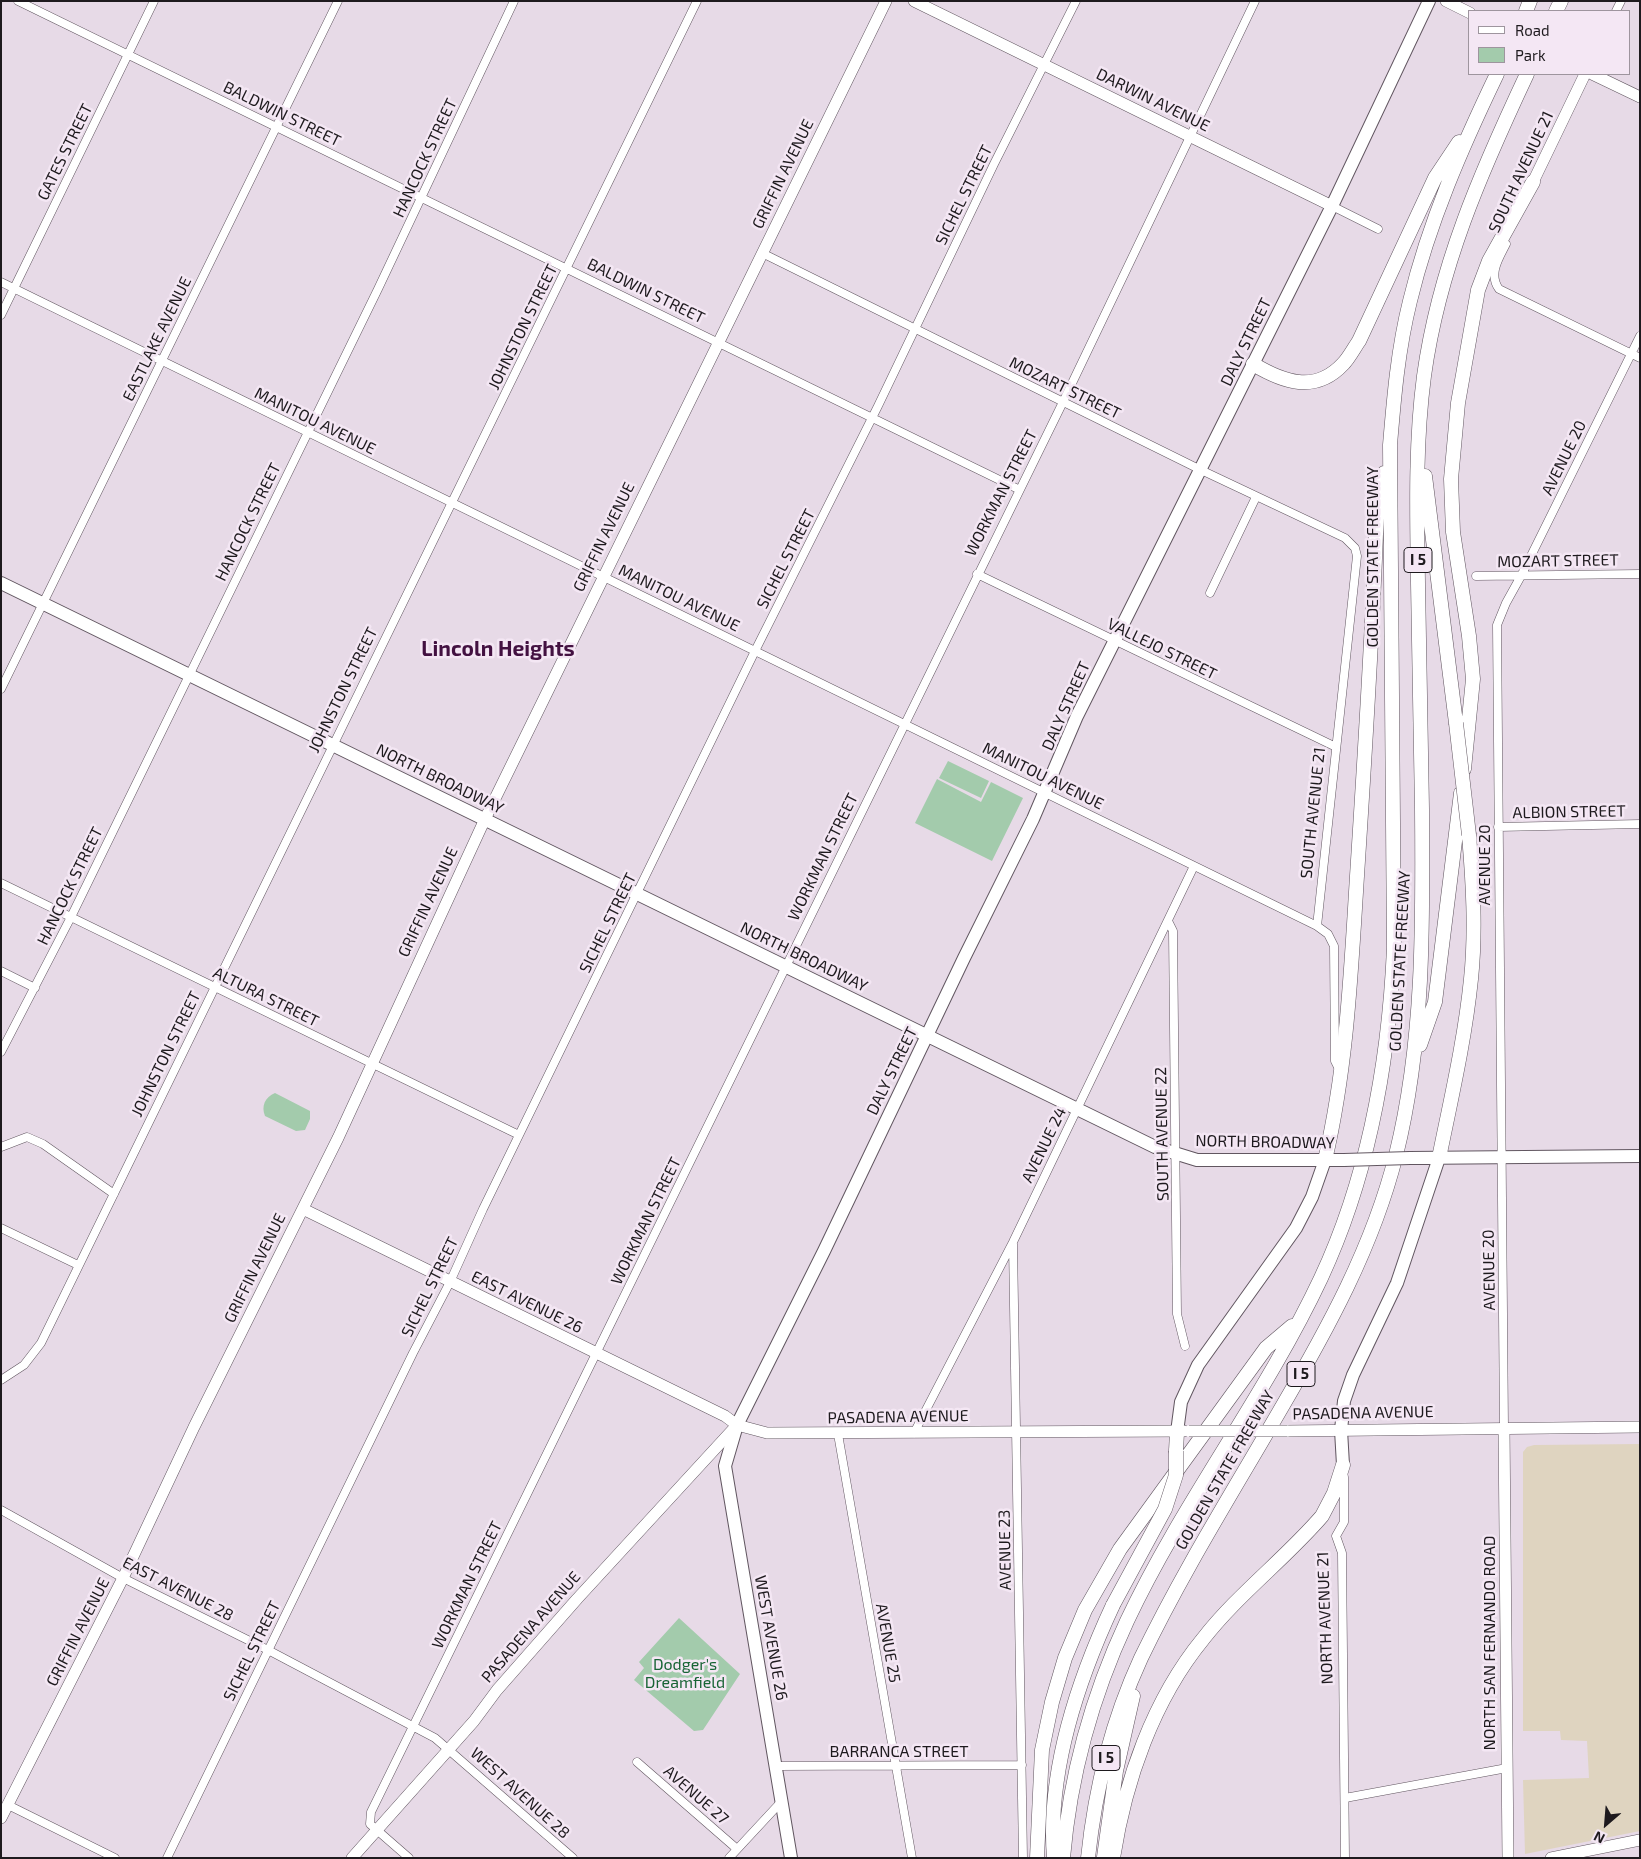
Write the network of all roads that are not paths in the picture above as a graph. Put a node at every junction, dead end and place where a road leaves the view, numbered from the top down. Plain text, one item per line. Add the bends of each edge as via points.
1 (18, 1) edge
2 (154, 1) edge
3 (338, 1) edge
4 (514, 1) edge
5 (697, 1) edge
6 (886, 1) edge
7 (914, 1) edge
8 (1076, 1) edge
9 (1255, 1) edge
10 (1429, 1) edge
11 (1446, 1) edge
12 (1468, 12) edge
13 (128, 55) junction
14 (1046, 65) junction
15 (1497, 75) edge
16 (1528, 75) edge
17 (1585, 75) edge
18 (1594, 75) edge
19 (1640, 97) edge
20 (1479, 113) junction
21 (276, 127) junction
22 (1190, 137) junction
23 (1533, 182) junction
24 (421, 198) junction
25 (1332, 206) junction
26 (1378, 229) dead end
27 (762, 253) junction
28 (567, 268) junction
29 (1, 282) edge
30 (14, 289) junction
31 (1, 315) edge
32 (915, 329) junction
33 (1640, 336) edge
34 (718, 341) junction
35 (1631, 354) junction
36 (1640, 358) edge
37 (162, 362) junction
38 (1253, 364) junction
39 (1063, 402) junction
40 (873, 417) junction
41 (307, 433) junction
42 (1390, 445) junction
43 (1419, 450) junction
44 (1201, 470) junction
45 (1018, 489) junction
46 (1256, 497) junction
47 (453, 504) junction
48 (1354, 548) joint
49 (977, 574) junction
50 (1640, 574) edge
51 (603, 576) junction
52 (1476, 576) dead end
53 (1521, 576) junction
54 (1, 583) edge
55 (1210, 594) dead end
56 (43, 604) junction
57 (1114, 641) junction
58 (755, 651) junction
59 (189, 675) junction
60 (1, 689) edge
61 (904, 724) junction
62 (332, 744) junction
63 (1336, 747) junction
64 (1046, 792) junction
65 (485, 819) junction
66 (1640, 824) edge
67 (1498, 827) junction
68 (1194, 866) junction
69 (1, 883) edge
70 (637, 893) junction
71 (71, 917) junction
72 (1168, 921) junction
73 (1317, 926) junction
74 (785, 966) junction
75 (1, 972) edge
76 (214, 987) junction
77 (34, 988) junction
78 (927, 1035) junction
79 (1, 1052) edge
80 (373, 1064) junction
81 (1413, 1064) junction
82 (1342, 1075) junction
83 (1076, 1108) junction
84 (519, 1135) junction
85 (1, 1147) edge
86 (1176, 1155) junction
87 (1640, 1156) edge
88 (1439, 1158) junction
89 (1501, 1158) junction
90 (1325, 1160) junction
91 (114, 1194) junction
92 (303, 1209) junction
93 (1, 1228) edge
94 (1012, 1242) junction
95 (78, 1266) junction
96 (450, 1282) junction
97 (1300, 1319) junction
98 (1185, 1346) dead end
99 (596, 1353) junction
100 (1, 1380) edge
101 (737, 1425) junction
102 (1640, 1427) edge
103 (1504, 1428) junction
104 (1341, 1430) junction
105 (1183, 1431) junction
106 (1016, 1432) junction
107 (914, 1433) junction
108 (838, 1434) junction
109 (1343, 1464) junction
110 (1, 1510) edge
111 (123, 1578) junction
112 (268, 1650) junction
113 (1140, 1662) junction
114 (413, 1727) junction
115 (449, 1748) junction
116 (637, 1762) dead end
117 (896, 1765) junction
118 (1022, 1765) junction
119 (776, 1766) junction
120 (1507, 1768) junction
121 (1345, 1798) junction
122 (781, 1802) junction
123 (8, 1805) junction
124 (1, 1818) edge
125 (377, 1830) junction
126 (1640, 1840) edge
127 (736, 1849) junction
128 (115, 1858) edge
129 (167, 1858) edge
130 (352, 1858) edge
131 (408, 1858) edge
132 (573, 1858) edge
133 (729, 1858) edge
134 (791, 1858) edge
135 (912, 1858) edge
136 (1023, 1858) edge
137 (1037, 1858) edge
138 (1054, 1858) edge
139 (1063, 1858) edge
140 (1088, 1858) edge
141 (1104, 1858) edge
142 (1113, 1858) edge
143 (1345, 1858) edge
144 (1508, 1858) edge
145 (1551, 1858) edge

1 - 13 street, BALDWIN STREET
2 - 13 street, GATES STREET
3 - 21 street, EASTLAKE AVENUE
4 - 24 street, HANCOCK STREET
5 - 28 street, JOHNSTON STREET
6 - 27 main road, GRIFFIN AVENUE
7 - 14 main road, DARWIN AVENUE
8 - 14 street, SICHEL STREET
9 - 22 street, WORKMAN STREET
10 - 25 main road, DALY STREET
11 - 12 main road
13 - 21 street, BALDWIN STREET
13 - 30 street, GATES STREET
14 - 22 main road, DARWIN AVENUE
14 - 32 street, SICHEL STREET via 994,164
15 - 20 highway, GOLDEN STATE FREEWAY / I 5
16 - 43 highway, GOLDEN STATE FREEWAY / I 5 via 1466,209 1450,258 1424,377
17 - 23 main road, SOUTH AVENUE 21
18 - 19 main road
20 - 38 highway via 1435,178 1358,341 1343,364 1312,382 1291,382
20 - 42 highway, GOLDEN STATE FREEWAY / I 5 via 1442,196 1409,303 1396,373
21 - 24 street, BALDWIN STREET
21 - 37 street, EASTLAKE AVENUE
22 - 25 main road, DARWIN AVENUE
22 - 39 street, WORKMAN STREET
23 - 35 street, SOUTH AVENUE 21 via 1496,264 1496,285 1505,293
23 - 81 highway via 1489,261 1478,290 1458,403 1451,479 1453,532 1473,679 1435,1002
24 - 28 street, BALDWIN STREET
24 - 41 street, HANCOCK STREET
25 - 26 street, DARWIN AVENUE
25 - 38 main road, DALY STREET
27 - 32 street, MOZART STREET
27 - 34 main road, GRIFFIN AVENUE
28 - 34 street, BALDWIN STREET
28 - 47 street, JOHNSTON STREET
29 - 30 street, MANITOU AVENUE
30 - 31 street, GATES STREET
30 - 37 street, MANITOU AVENUE
32 - 39 street, MOZART STREET
32 - 40 street, SICHEL STREET
33 - 35 street, AVENUE 20
34 - 40 street, BALDWIN STREET
34 - 51 main road, GRIFFIN AVENUE
35 - 36 street
35 - 53 street, AVENUE 20
37 - 41 street, MANITOU AVENUE
37 - 56 street, EASTLAKE AVENUE
38 - 44 main road, DALY STREET
39 - 44 street, MOZART STREET
39 - 45 street, WORKMAN STREET
40 - 45 street, BALDWIN STREET
40 - 58 street, SICHEL STREET
41 - 47 street, MANITOU AVENUE
41 - 59 street, HANCOCK STREET
42 - 82 highway via 1377,506 1367,724
42 - 97 highway, GOLDEN STATE FREEWAY / I 5 via 1392,996 1374,1119 1355,1187 1321,1277
43 - 81 highway, GOLDEN STATE FREEWAY / I 5 via 1417,520 1423,918
43 - 88 highway, bridge via 1426,483 1456,723 1473,886 1471,978
44 - 46 street, MOZART STREET
44 - 57 main road, DALY STREET
45 - 49 street, WORKMAN STREET
46 - 48 street, MOZART STREET via 1345,538
46 - 55 street
47 - 51 street, MANITOU AVENUE
47 - 62 street, JOHNSTON STREET
48 - 63 street, SOUTH AVENUE 21 via 1356,556
49 - 57 street, VALLEJO STREET
49 - 61 street, WORKMAN STREET
50 - 53 street, MOZART STREET
51 - 58 street, MANITOU AVENUE
51 - 65 main road, GRIFFIN AVENUE
52 - 53 street, MOZART STREET
53 - 67 street, AVENUE 20 via 1500,614 1496,632
54 - 56 main road, NORTH BROADWAY
56 - 59 main road, NORTH BROADWAY
56 - 60 street, EASTLAKE AVENUE
57 - 63 street, VALLEJO STREET
57 - 64 main road, DALY STREET via 1077,716
58 - 61 street, MANITOU AVENUE
58 - 70 street, SICHEL STREET
59 - 62 main road, NORTH BROADWAY
59 - 71 street, HANCOCK STREET
61 - 64 street, MANITOU AVENUE
61 - 74 street, WORKMAN STREET
62 - 65 main road, NORTH BROADWAY
62 - 76 street, JOHNSTON STREET
63 - 73 street, SOUTH AVENUE 21
64 - 68 street, MANITOU AVENUE
64 - 78 main road, DALY STREET
65 - 70 main road, NORTH BROADWAY
65 - 80 main road, GRIFFIN AVENUE
66 - 67 street, ALBION STREET
67 - 89 street, AVENUE 20
68 - 72 street, AVENUE 24
68 - 73 street, MANITOU AVENUE
69 - 71 street, ALTURA STREET
70 - 74 main road, NORTH BROADWAY
70 - 84 street, SICHEL STREET
71 - 76 street, ALTURA STREET
71 - 77 street, HANCOCK STREET
72 - 83 street, AVENUE 24
72 - 86 street, SOUTH AVENUE 22 via 1173,931
73 - 82 street via 1328,934 1334,946 1335,1061
74 - 78 main road, NORTH BROADWAY
74 - 99 street, WORKMAN STREET
75 - 77 street
76 - 80 street, ALTURA STREET
76 - 91 street, JOHNSTON STREET
77 - 79 street, HANCOCK STREET
78 - 83 main road, NORTH BROADWAY
78 - 101 main road, DALY STREET
80 - 84 street, ALTURA STREET
80 - 92 main road, GRIFFIN AVENUE
81 - 113 highway, GOLDEN STATE FREEWAY / I 5 via 1396,1155 1378,1210 1341,1300 1182,1579
82 - 90 highway
83 - 86 main road, NORTH BROADWAY
83 - 94 street, AVENUE 24
84 - 96 street, SICHEL STREET
85 - 91 street via 27,1137 44,1144
86 - 90 main road, NORTH BROADWAY via 1197,1160
86 - 98 street, SOUTH AVENUE 22 via 1177,1314
87 - 89 main road, NORTH BROADWAY
88 - 89 main road, NORTH BROADWAY
88 - 90 main road, NORTH BROADWAY, bridge
88 - 104 main road, NORTH AVENUE 21 via 1397,1284 1353,1375 1344,1401
89 - 103 street, AVENUE 20
90 - 105 main road via 1312,1197 1296,1228 1198,1365 1181,1402
91 - 95 street, JOHNSTON STREET
92 - 96 main road, EAST AVENUE 26
92 - 111 main road, GRIFFIN AVENUE
93 - 95 street
94 - 106 street, AVENUE 23
94 - 107 street, AVENUE 24
95 - 100 street, JOHNSTON STREET via 33,1355
96 - 99 main road, EAST AVENUE 26
96 - 112 street, SICHEL STREET
97 - 137 highway via 1266,1348 1120,1549 1085,1610 1065,1658 1042,1750
97 - 139 highway, GOLDEN STATE FREEWAY / I 5 via 1161,1555 1127,1621 1089,1719 1069,1807
99 - 101 main road, EAST AVENUE 26 via 725,1416
99 - 114 street, WORKMAN STREET
101 - 108 main road, PASADENA AVENUE via 767,1433
101 - 115 main road, PASADENA AVENUE via 577,1599
101 - 119 main road, WEST AVENUE 26 via 725,1466
102 - 103 main road, PASADENA AVENUE
103 - 104 main road, PASADENA AVENUE
103 - 120 main road, NORTH SAN FERNANDO ROAD
104 - 105 main road, PASADENA AVENUE, bridge
104 - 109 main road, NORTH AVENUE 21
105 - 106 main road, PASADENA AVENUE
105 - 138 highway, bridge via 1176,1451 1176,1475 1165,1509 1095,1642 1070,1721 1052,1832
106 - 107 main road, PASADENA AVENUE
106 - 118 street, AVENUE 23
107 - 108 main road, PASADENA AVENUE
108 - 117 street, AVENUE 25
109 - 121 street, NORTH AVENUE 21 via 1344,1522 1336,1536 1342,1553
109 - 142 highway via 1322,1516 1203,1638 1180,1670 1156,1712 1136,1766
110 - 111 street, EAST AVENUE 28
111 - 112 street, EAST AVENUE 28
111 - 123 main road, GRIFFIN AVENUE
112 - 114 street, EAST AVENUE 28
112 - 129 street, SICHEL STREET
113 - 140 highway, GOLDEN STATE FREEWAY / I 5 via 1102,1772 1092,1816
113 - 141 highway via 1116,1771
114 - 115 street, EAST AVENUE 28
114 - 125 street, WORKMAN STREET via 371,1812 370,1824
115 - 125 main road, PASADENA AVENUE
115 - 132 street, WEST AVENUE 28
116 - 127 street, AVENUE 27
117 - 118 street, BARRANCA STREET
117 - 119 street, BARRANCA STREET
117 - 135 street, AVENUE 25
118 - 136 street, AVENUE 23
119 - 122 main road, WEST AVENUE 26
120 - 121 street
120 - 144 main road, NORTH SAN FERNANDO ROAD
121 - 143 street, NORTH AVENUE 21
122 - 127 street
122 - 134 main road, WEST AVENUE 26
123 - 124 main road, GRIFFIN AVENUE
123 - 128 street
125 - 130 main road, PASADENA AVENUE
125 - 131 street
126 - 145 main road
127 - 133 street

